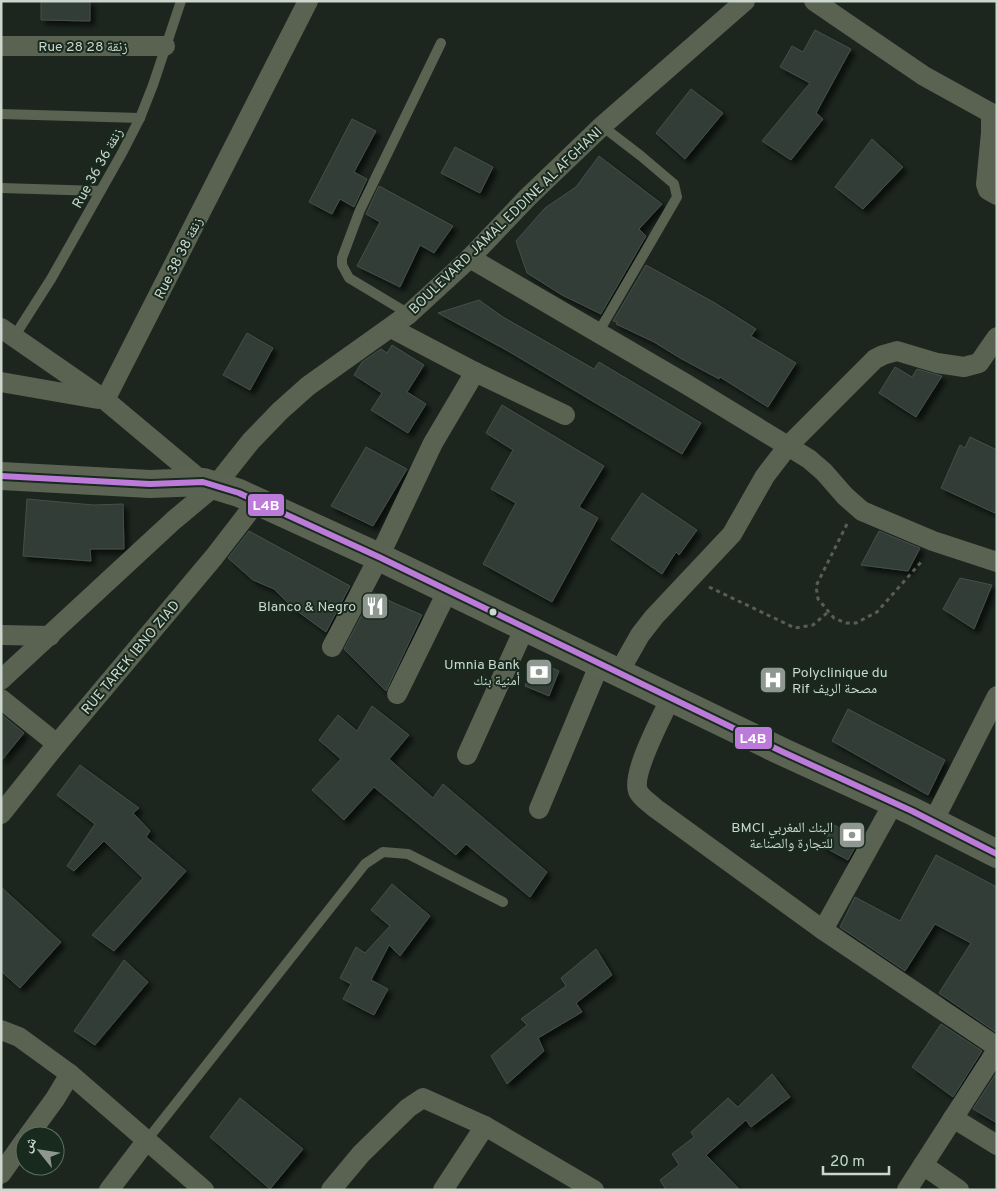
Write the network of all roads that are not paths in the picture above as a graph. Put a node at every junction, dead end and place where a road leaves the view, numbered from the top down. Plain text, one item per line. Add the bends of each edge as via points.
1 (180, 1) edge
2 (308, 1) edge
3 (744, 1) edge
4 (814, 1) edge
5 (441, 43) dead end
6 (1, 46) edge
7 (165, 46) junction
8 (994, 113) edge
9 (1, 114) edge
10 (140, 118) junction
11 (602, 126) junction
12 (1, 188) edge
13 (100, 191) junction
14 (997, 195) edge
15 (470, 258) junction
16 (409, 314) junction
17 (391, 328) junction
18 (8, 333) edge
19 (598, 333) junction
20 (997, 338) edge
21 (474, 372) junction
22 (1, 382) edge
23 (105, 400) junction
24 (565, 416) dead end
25 (788, 446) junction
26 (1, 476) edge
27 (210, 484) junction
28 (258, 500) junction
29 (379, 557) junction
30 (997, 562) edge
31 (448, 590) junction
32 (525, 627) junction
33 (1, 635) edge
34 (50, 636) junction
35 (332, 647) dead end
36 (610, 667) junction
37 (1, 680) edge
38 (397, 694) dead end
39 (997, 696) edge
40 (671, 697) junction
41 (1, 699) edge
42 (57, 744) junction
43 (467, 754) dead end
44 (5, 802) edge
45 (892, 804) junction
46 (539, 810) dead end
47 (933, 822) junction
48 (997, 854) edge
49 (504, 902) dead end
50 (823, 930) junction
51 (1, 1030) edge
52 (997, 1048) edge
53 (70, 1074) junction
54 (953, 1118) junction
55 (35, 1126) edge
56 (485, 1126) junction
57 (147, 1140) junction
58 (997, 1145) edge
59 (15, 1154) edge
60 (923, 1165) junction
61 (1, 1174) edge
62 (569, 1183) edge
63 (109, 1190) edge
64 (204, 1190) edge
65 (331, 1190) edge
66 (443, 1190) edge
67 (594, 1190) edge
68 (907, 1190) edge
69 (959, 1190) edge

1 - 7 lane, Rue 36 زنقة 36
2 - 23 street, Rue 38 زنقة 38
3 - 11 street, BOULEVARD JAMAL EDDINE AL AFGHANI
4 - 8 street via 924,76
5 - 16 lane via 360,210 342,258 349,278
6 - 7 street, Rue 28 زنقة 28
7 - 10 lane, Rue 36 زنقة 36
8 - 14 street via 986,184 988,190
9 - 10 lane
10 - 13 lane, Rue 36 زنقة 36
11 - 15 street, BOULEVARD JAMAL EDDINE AL AFGHANI
11 - 19 lane via 674,184 677,197
12 - 13 lane
13 - 18 lane, Rue 36 زنقة 36 via 51,279
15 - 16 street, BOULEVARD JAMAL EDDINE AL AFGHANI
15 - 19 street
16 - 17 street, BOULEVARD JAMAL EDDINE AL AFGHANI
17 - 21 street
17 - 27 street, BOULEVARD JAMAL EDDINE AL AFGHANI via 308,386
18 - 23 street
19 - 25 street
20 - 25 street via 979,363 964,368 897,351 883,355
21 - 24 street
21 - 29 street via 433,443
22 - 23 street
23 - 27 street
25 - 30 street via 824,472 862,511 938,543
25 - 36 street via 765,476 732,534
26 - 27 street
27 - 28 street
27 - 34 street, BOULEVARD JAMAL EDDINE AL AFGHANI
28 - 29 street
28 - 42 street, RUE TAREK IBNO ZIAD
29 - 31 street
29 - 35 street
31 - 32 street
31 - 38 street
32 - 36 street
32 - 43 street
33 - 34 street
34 - 37 street, BOULEVARD JAMAL EDDINE AL AFGHANI
36 - 40 street
36 - 46 street
39 - 47 street
40 - 45 street
40 - 50 street via 637,777 641,795 654,808
41 - 42 street
42 - 44 street, RUE TAREK IBNO ZIAD
45 - 47 street
45 - 50 street
47 - 48 street
49 - 57 lane via 408,854 383,852 365,864
50 - 52 street
51 - 53 street via 19,1037
52 - 54 street
53 - 55 street
53 - 57 street
54 - 58 street
54 - 60 street
56 - 62 street
56 - 65 street via 421,1099 361,1154
56 - 66 street
57 - 63 street
57 - 64 street
59 - 61 street
60 - 68 street
60 - 69 street
62 - 67 street

